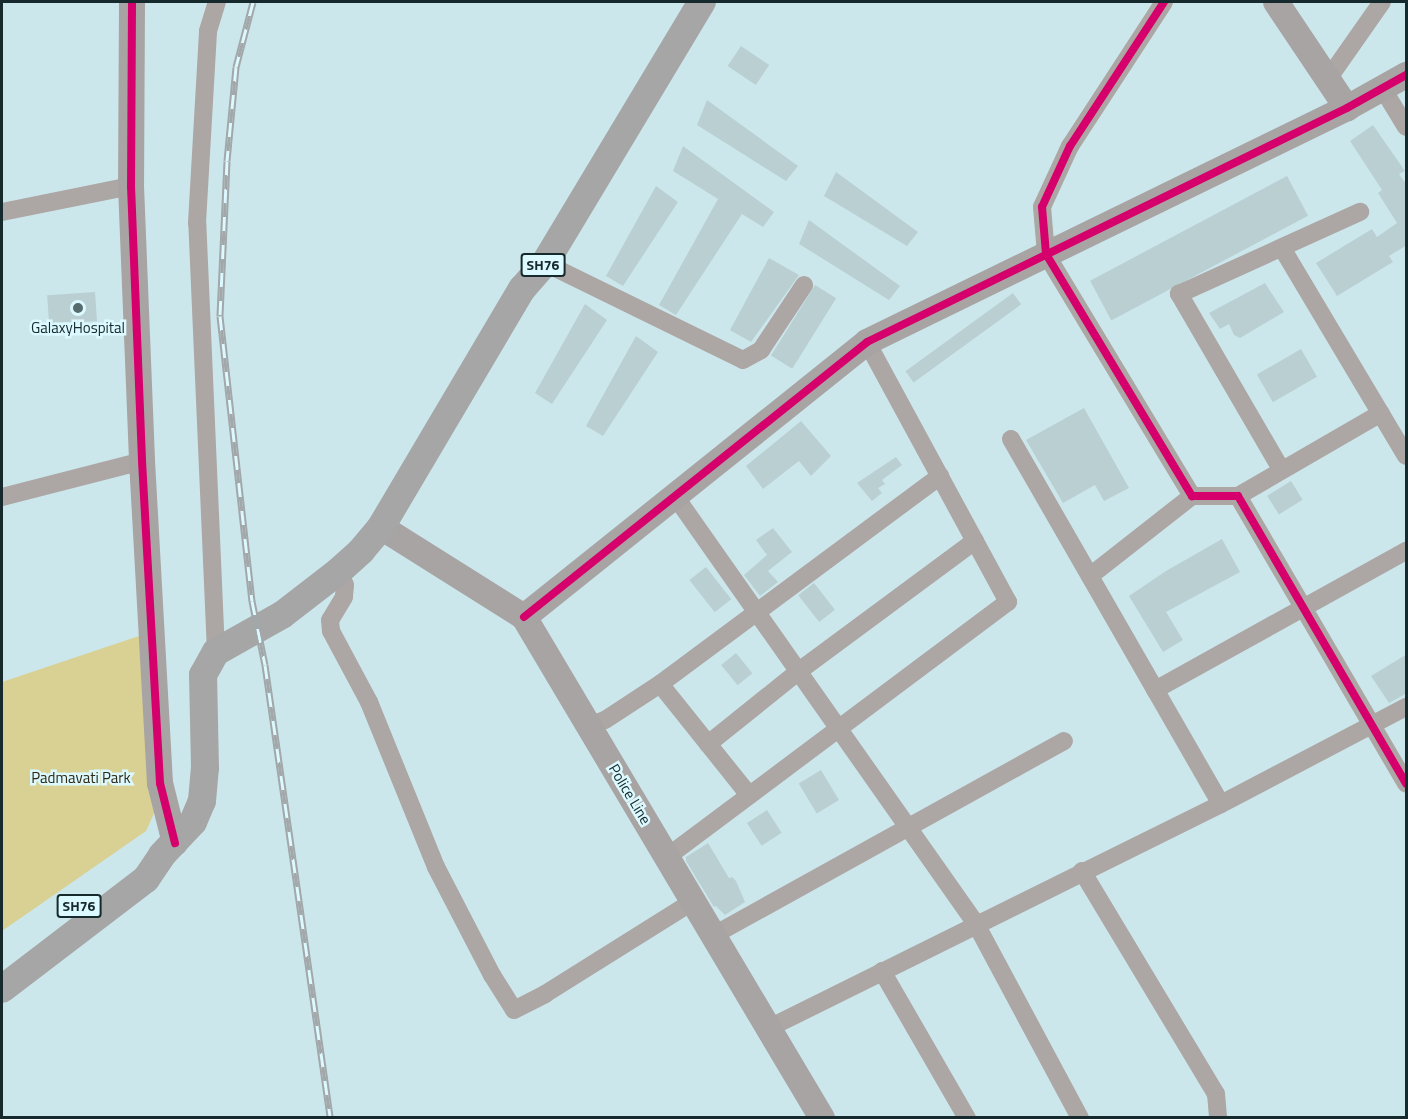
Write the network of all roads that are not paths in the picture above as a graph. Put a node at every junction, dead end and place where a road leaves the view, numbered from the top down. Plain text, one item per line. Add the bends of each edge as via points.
1 (132, 2) edge
2 (217, 2) edge
3 (681, 2) edge
4 (702, 2) edge
5 (1164, 2) edge
6 (1278, 2) edge
7 (1382, 2) edge
8 (1407, 75) edge
9 (1328, 79) junction
10 (1383, 89) junction
11 (1347, 108) junction
12 (1407, 127) edge
13 (131, 186) junction
14 (2, 212) edge
15 (1360, 212) dead end
16 (1282, 248) junction
17 (1046, 254) junction
18 (545, 263) junction
19 (804, 285) dead end
20 (522, 289) junction
21 (867, 342) junction
22 (1381, 413) junction
23 (1011, 439) dead end
24 (1407, 456) edge
25 (142, 461) junction
26 (1281, 469) junction
27 (940, 476) junction
28 (675, 496) junction
29 (1192, 496) junction
30 (1238, 496) junction
31 (2, 497) edge
32 (381, 527) junction
33 (975, 541) junction
34 (1407, 551) edge
35 (339, 571) junction
36 (1090, 576) junction
37 (1304, 609) junction
38 (757, 612) junction
39 (524, 617) junction
40 (216, 652) junction
41 (799, 671) junction
42 (660, 684) junction
43 (1155, 690) junction
44 (1407, 707) edge
45 (589, 726) junction
46 (1373, 726) junction
47 (840, 728) junction
48 (1064, 741) dead end
49 (708, 744) junction
50 (1407, 783) edge
51 (749, 795) junction
52 (1221, 804) junction
53 (909, 827) junction
54 (168, 849) junction
55 (667, 857) junction
56 (1082, 871) junction
57 (693, 901) junction
58 (976, 924) junction
59 (714, 935) junction
60 (2, 966) edge
61 (882, 971) junction
62 (2, 989) edge
63 (769, 1028) junction
64 (822, 1118) edge
65 (967, 1118) edge
66 (1080, 1118) edge
67 (1218, 1118) edge

1 - 13 street
2 - 40 street via 208,31 197,223
3 - 20 main road, SH76 via 526,262
4 - 18 main road, SH76
5 - 17 street via 1070,146 1042,207
6 - 9 street
7 - 9 street
8 - 10 street
9 - 11 street
10 - 11 street
10 - 12 street
11 - 17 street
13 - 14 street
13 - 25 street
15 - 16 street
16 - 22 street
16 - 26 street via 1179,294
17 - 21 street
17 - 29 street
18 - 19 street via 743,360 761,350
18 - 20 main road, SH76
20 - 32 main road, SH76
21 - 27 street
21 - 28 street
22 - 24 street
22 - 26 street
23 - 36 street
25 - 31 street
25 - 54 street via 160,783
26 - 30 street
27 - 33 street
27 - 38 street
28 - 38 street
28 - 39 street
29 - 30 street
29 - 36 street
30 - 37 street
32 - 35 main road, SH76
32 - 39 street, Police Line
33 - 41 street
33 - 47 street via 1008,602
34 - 37 street
35 - 40 main road, SH76 via 282,615
35 - 57 street via 345,585 344,597 330,620 334,639 369,702 436,867 514,1010
36 - 43 street
37 - 43 street
37 - 46 street
38 - 41 street
38 - 42 street
39 - 45 street, Police Line
40 - 54 main road, SH76 via 203,675 202,801 193,822
41 - 47 street
41 - 49 street
42 - 45 street
42 - 49 street
43 - 52 street
44 - 46 street
45 - 55 street, Police Line
46 - 50 street
46 - 52 street
47 - 51 street
47 - 53 street
48 - 53 street
49 - 51 street
51 - 55 street
52 - 56 street
53 - 58 street
53 - 59 street
54 - 60 main road, SH76 via 136,863
54 - 62 main road, SH76 via 146,879
55 - 57 street, Police Line
56 - 58 street
56 - 67 street via 1216,1095
57 - 59 street, Police Line
58 - 61 street
58 - 66 street
59 - 63 street, Police Line
61 - 63 street
61 - 65 street
63 - 64 street, Police Line

